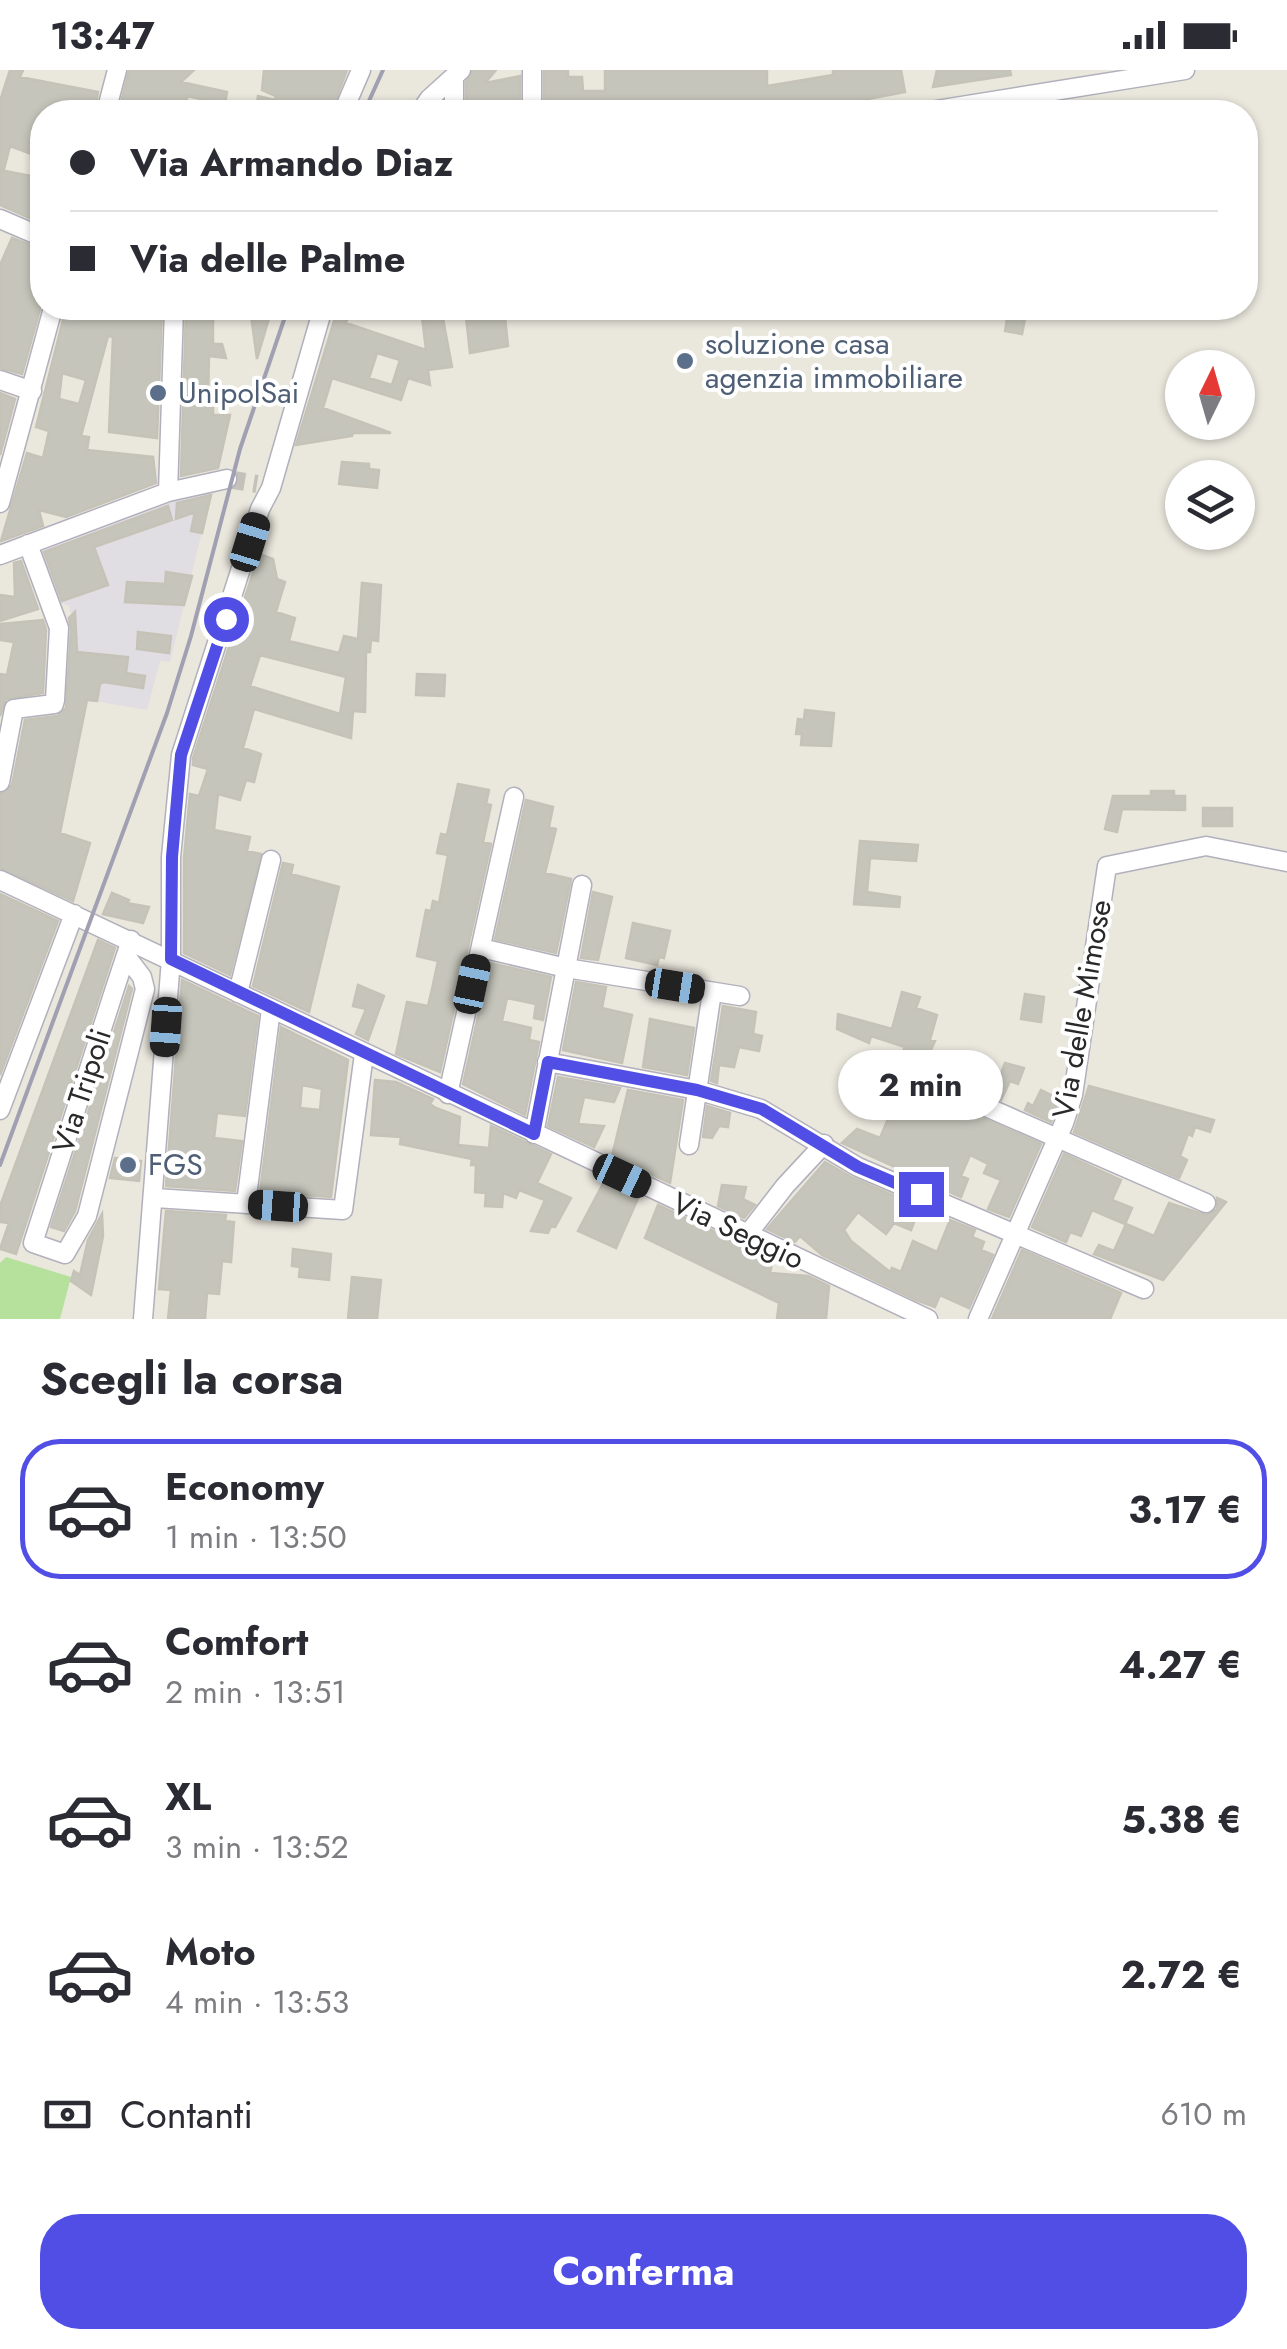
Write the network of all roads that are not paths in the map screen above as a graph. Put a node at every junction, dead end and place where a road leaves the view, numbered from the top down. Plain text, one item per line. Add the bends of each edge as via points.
1 (117, 70) edge
2 (360, 70) edge
3 (532, 70) edge
4 (1185, 70) edge
5 (458, 74) edge
6 (109, 100) edge
7 (348, 100) edge
8 (428, 100) edge
9 (455, 100) edge
10 (532, 100) edge
11 (1039, 100) edge
12 (0, 219) edge
13 (30, 232) edge
14 (50, 320) edge
15 (174, 320) edge
16 (319, 320) edge
17 (0, 380) edge
18 (32, 391) junction
19 (226, 479) tunnel mouth
20 (168, 492) junction
21 (0, 503) edge
22 (28, 544) junction
23 (0, 555) edge
24 (0, 782) edge
25 (514, 797) dead end
26 (271, 860) dead end
27 (1287, 862) edge
28 (0, 880) edge
29 (582, 886) dead end
30 (74, 914) junction
31 (128, 948) junction
32 (480, 948) junction
33 (171, 959) junction
34 (566, 968) junction
35 (238, 992) junction
36 (712, 992) junction
37 (740, 996) dead end
38 (270, 1009) junction
39 (364, 1054) junction
40 (548, 1062) junction
41 (920, 1078) dead end
42 (697, 1090) junction
43 (448, 1094) junction
44 (0, 1110) edge
45 (534, 1134) junction
46 (1057, 1139) junction
47 (824, 1144) junction
48 (689, 1145) dead end
49 (155, 1198) junction
50 (1206, 1203) dead end
51 (246, 1204) junction
52 (1015, 1234) junction
53 (747, 1235) junction
54 (1144, 1289) dead end
55 (144, 1319) edge
56 (928, 1319) edge
57 (978, 1319) edge

1 - 6 street
2 - 7 street
3 - 10 street
4 - 11 street
5 - 8 street
5 - 9 street
12 - 13 street
14 - 18 street
15 - 20 street
16 - 33 street via 181,755
17 - 18 street
18 - 21 street
19 - 20 street
20 - 22 street
22 - 23 street
22 - 24 street via 60,628 55,700 14,709
25 - 32 street
26 - 35 street
27 - 46 street, Via delle Mimose via 1206,846 1107,866 1073,1096
28 - 30 street, Via Seggio
29 - 34 street
30 - 31 street, Via Seggio
30 - 44 street
31 - 31 street, Via Tripoli via 145,989 86,1216 65,1254 33,1243
31 - 33 street, Via Seggio
32 - 34 street
32 - 43 street
33 - 35 street, Via Seggio
33 - 49 street
34 - 36 street
34 - 40 street
35 - 38 street, Via Seggio
36 - 37 street
36 - 42 street
38 - 39 street, Via Seggio
38 - 51 street
39 - 43 street, Via Seggio
39 - 51 street via 343,1210
40 - 42 street
40 - 45 street
41 - 46 street
42 - 47 street via 762,1109
42 - 48 street
43 - 45 street, Via Seggio
45 - 53 street, Via Seggio
46 - 50 street
46 - 52 street, Via delle Mimose
47 - 52 street via 858,1167
47 - 53 street
49 - 51 street
49 - 55 street
52 - 54 street
52 - 57 street, Via delle Mimose
53 - 56 street, Via Seggio

